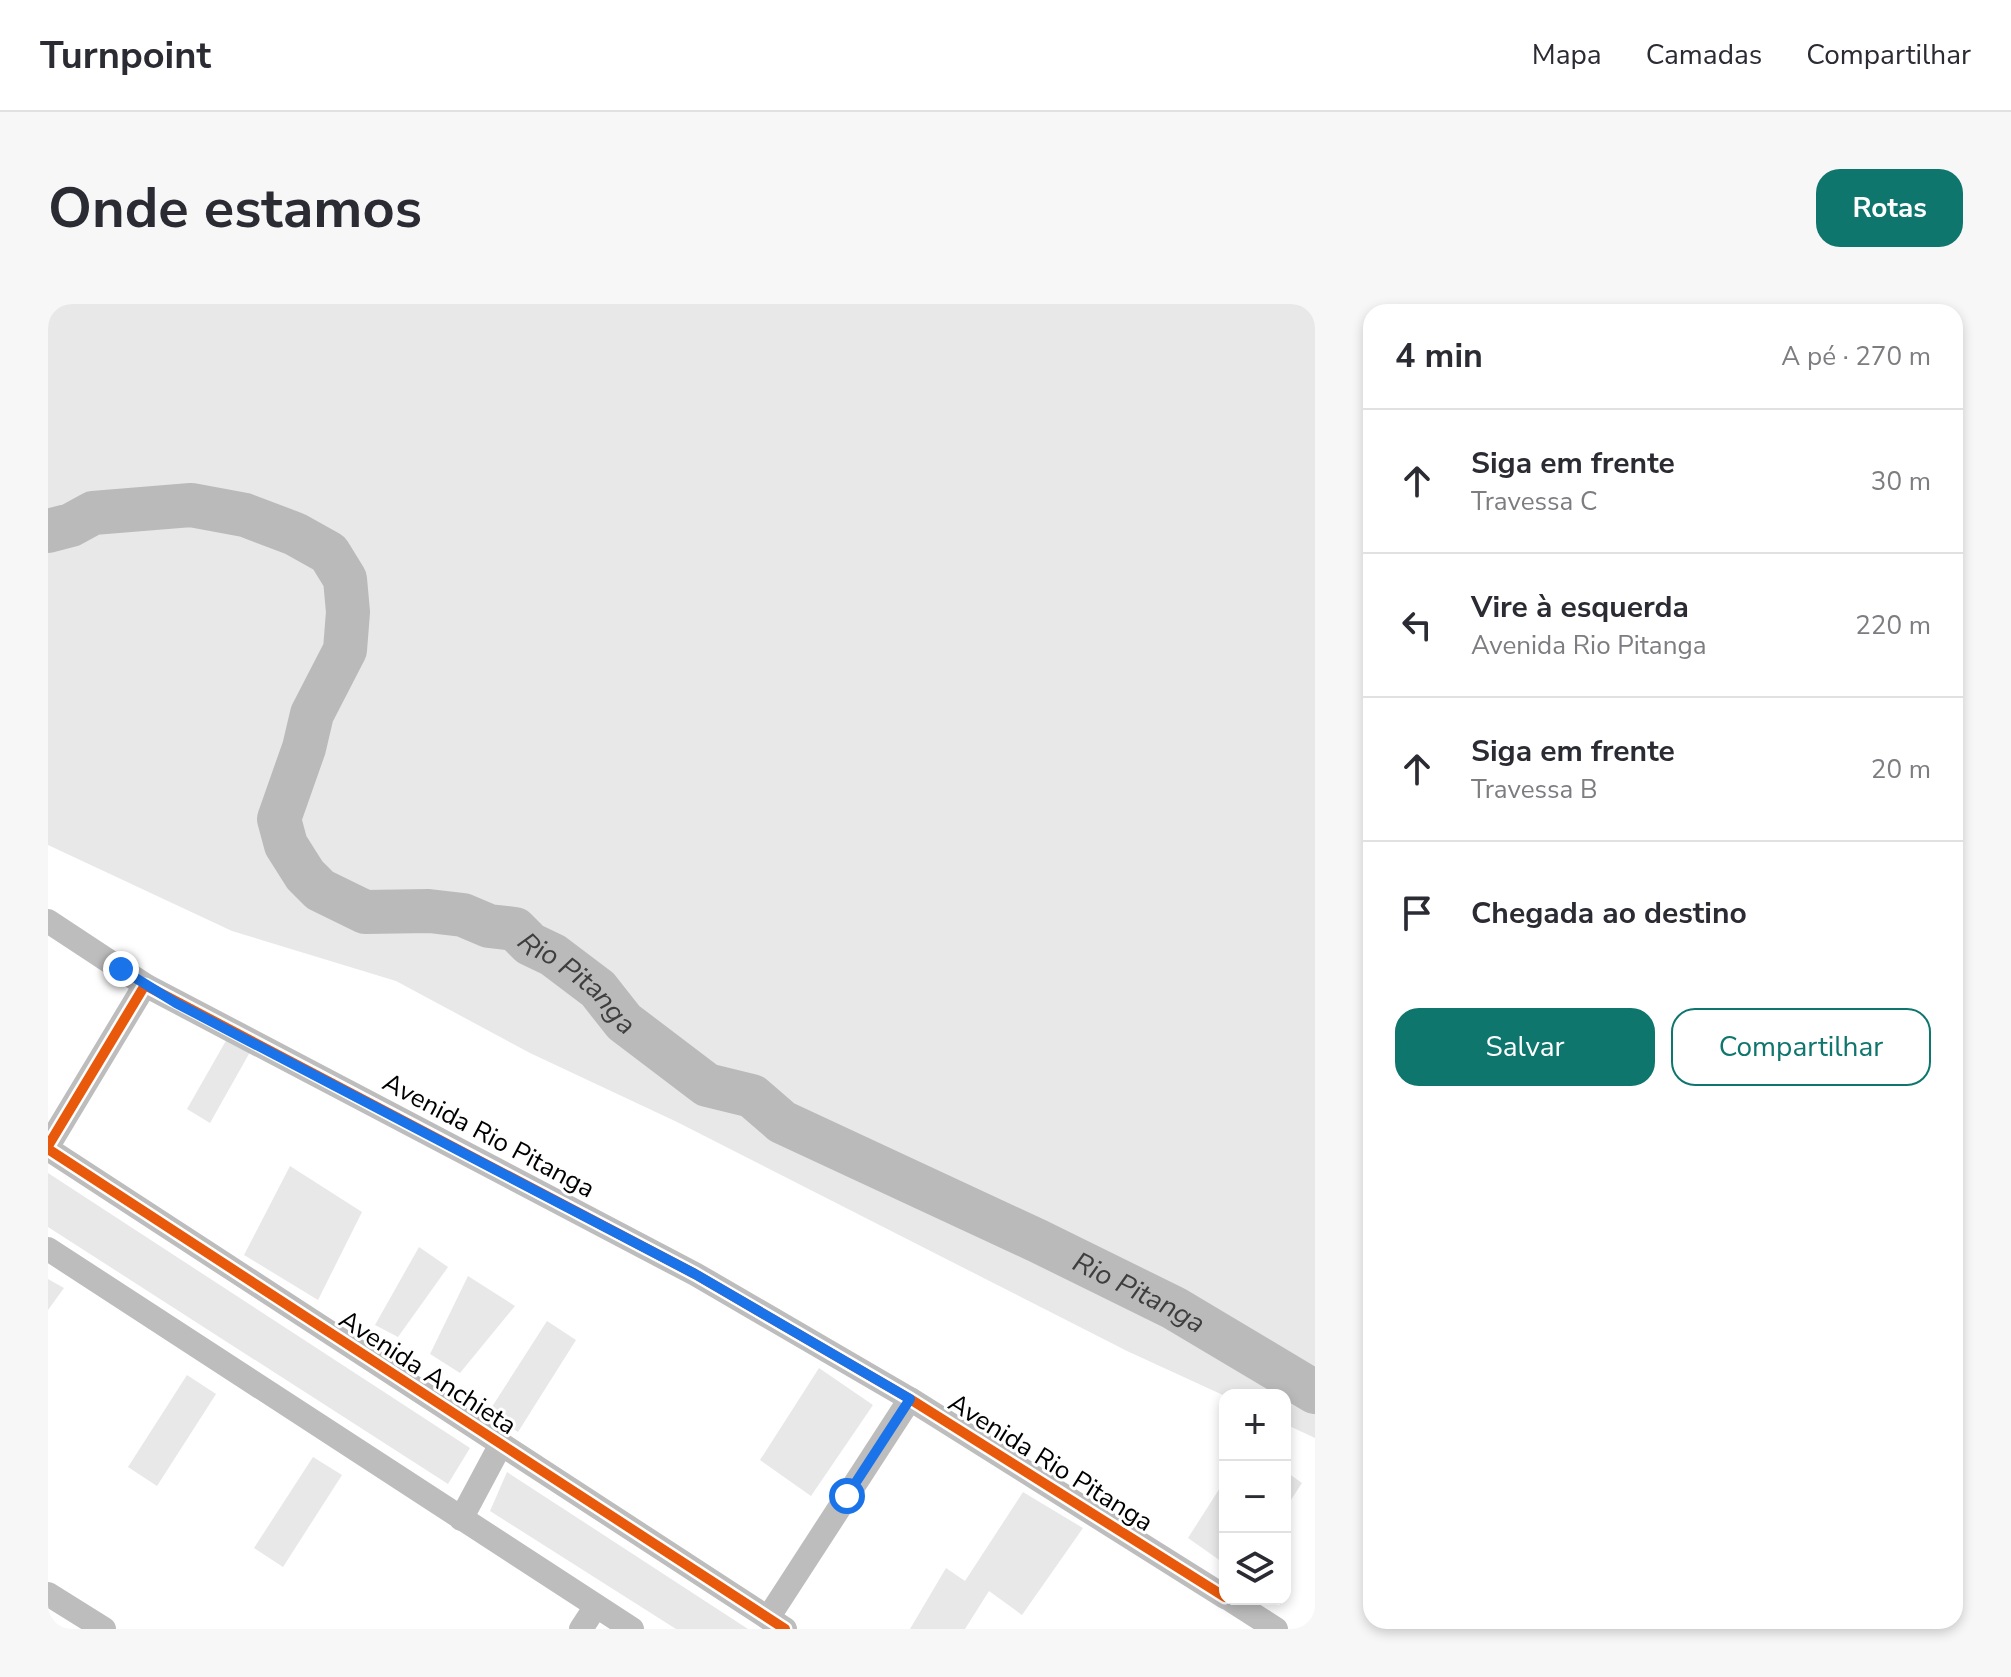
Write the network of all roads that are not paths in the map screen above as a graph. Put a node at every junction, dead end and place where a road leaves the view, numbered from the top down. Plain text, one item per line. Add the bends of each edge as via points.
1 (48, 921) edge
2 (145, 985) junction
3 (48, 1148) edge
4 (48, 1249) edge
5 (910, 1399) junction
6 (500, 1446) junction
7 (461, 1519) junction
8 (1219, 1593) edge
9 (48, 1594) edge
10 (1238, 1605) edge
11 (596, 1606) junction
12 (776, 1623) edge
13 (104, 1629) edge
14 (581, 1629) edge
15 (632, 1629) edge
16 (1276, 1629) edge

1 - 2 street
2 - 3 street
2 - 5 street, Avenida Rio Pitanga via 695,1274
3 - 6 street, Avenida Anchieta
4 - 7 street
5 - 8 street, Avenida Rio Pitanga
5 - 12 street
6 - 7 street
6 - 12 street, Avenida Anchieta
7 - 11 street
9 - 13 street
10 - 16 street, Avenida Rio Pitanga
11 - 14 street
11 - 15 street

